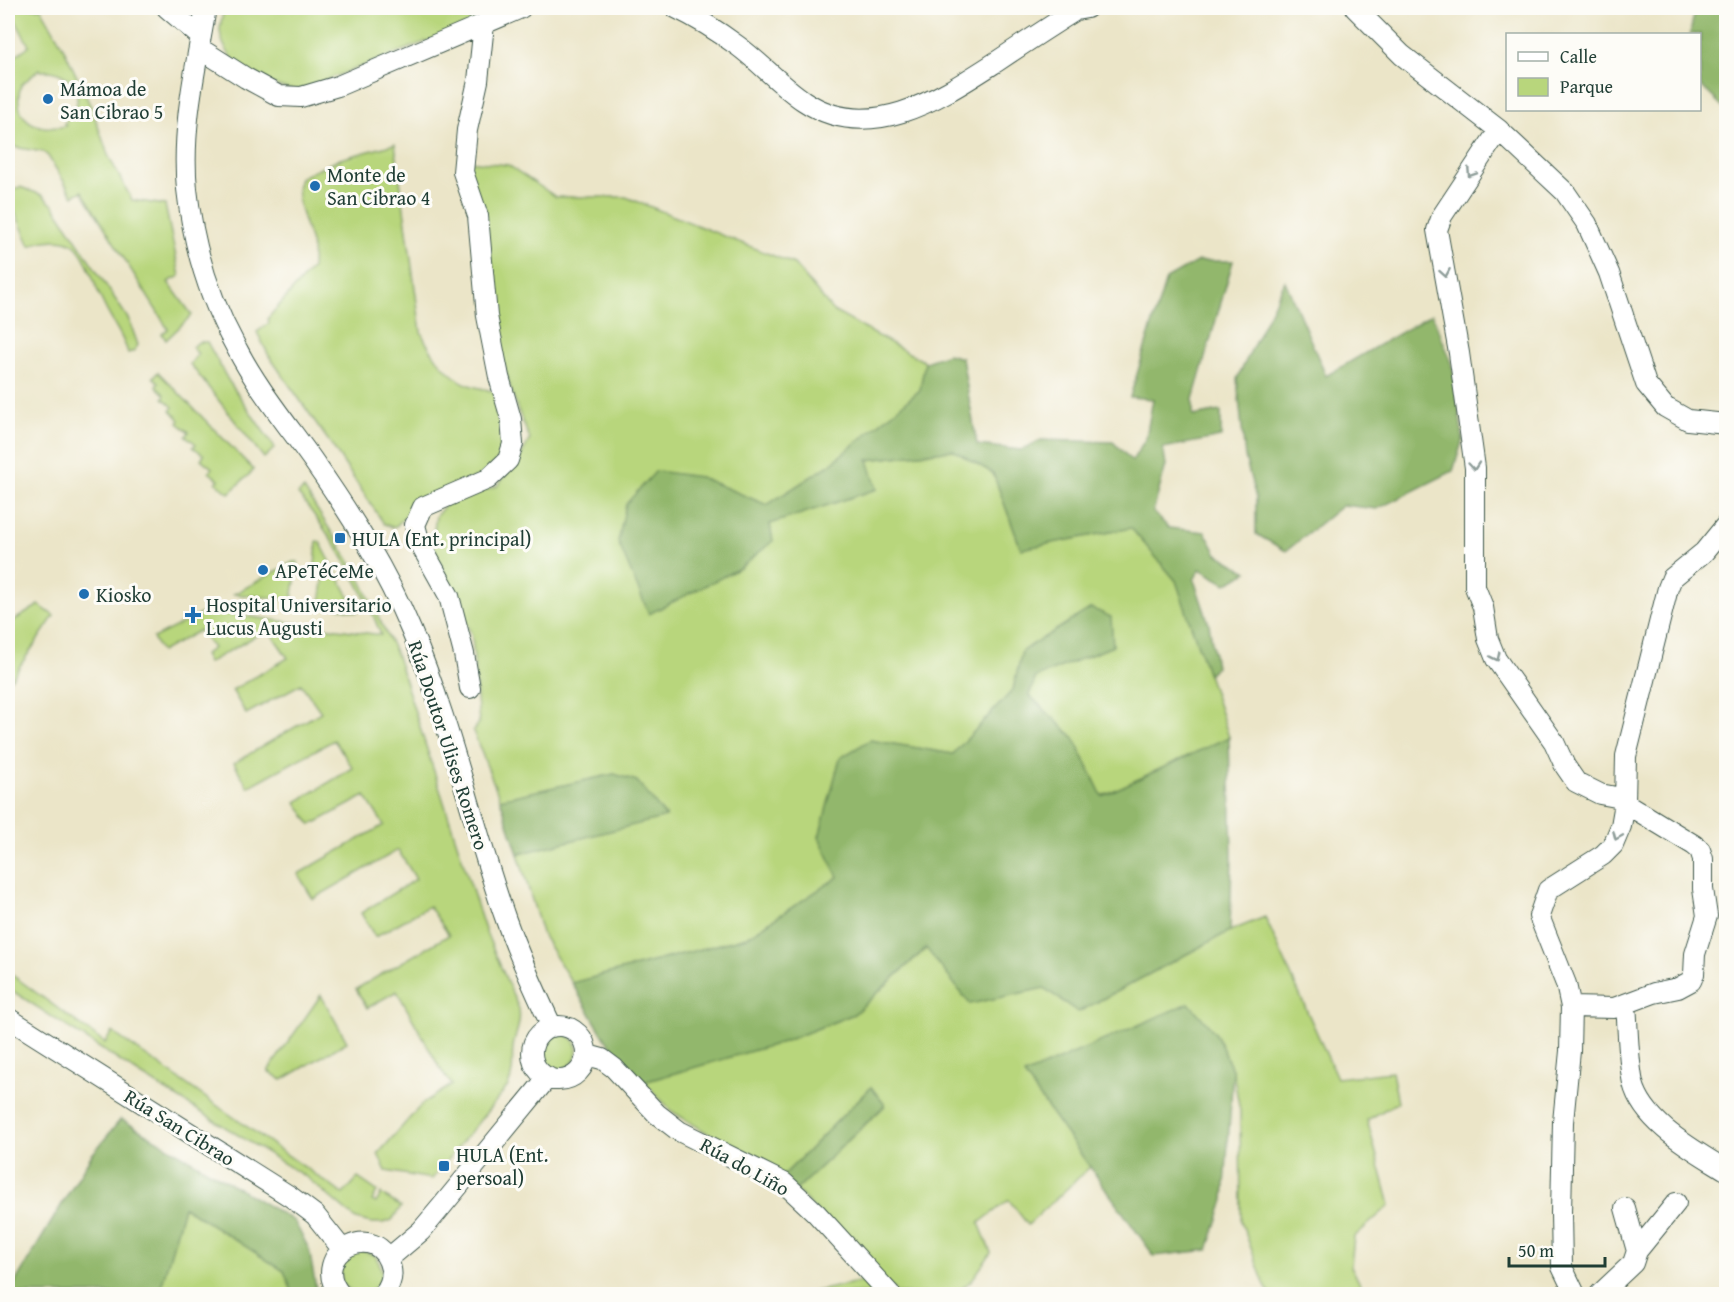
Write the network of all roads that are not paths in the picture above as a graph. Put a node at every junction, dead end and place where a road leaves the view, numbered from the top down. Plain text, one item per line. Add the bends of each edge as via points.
1 (167, 8) edge
2 (206, 8) edge
3 (521, 8) edge
4 (676, 8) edge
5 (1087, 8) edge
6 (1355, 8) edge
7 (483, 24) junction
8 (200, 43) junction
9 (1499, 130) junction
10 (1726, 424) edge
11 (1726, 525) edge
12 (470, 688) dead end
13 (1625, 802) junction
14 (1626, 1004) junction
15 (1571, 1008) junction
16 (8, 1018) edge
17 (552, 1027) junction
18 (587, 1055) junction
19 (548, 1077) junction
20 (1726, 1170) edge
21 (1676, 1203) dead end
22 (1625, 1208) dead end
23 (342, 1249) junction
24 (1637, 1251) junction
25 (388, 1258) junction
26 (340, 1294) edge
27 (382, 1294) edge
28 (890, 1294) edge
29 (1575, 1294) edge
30 (1600, 1294) edge

1 - 8 street
2 - 8 street, Rúa Doutor Ulises Romero
3 - 7 street
4 - 5 street via 738,46 803,100 825,113 858,119 922,106 1076,10
6 - 9 street via 1402,55
7 - 8 street via 339,86 301,97 279,96
7 - 12 street via 463,172 478,216 487,315 513,444 508,460 488,479 423,507 415,525 420,544 449,596
8 - 17 street, Rúa Doutor Ulises Romero via 186,137 187,188 203,272 240,355 346,508 391,584 428,670 506,920
9 - 10 street via 1565,192 1587,224 1609,273 1646,384 1665,407 1688,420
9 -> 13 street via 1442,216 1437,230 1475,468 1475,587 1496,659 1554,742 1576,782
11 - 13 street via 1704,552 1672,578 1668,588 1626,756
13 - 14 street via 1700,850 1707,916 1691,981
13 -> 15 street via 1613,845 1548,890 1541,906 1539,916 1566,984
14 - 15 street via 1614,1008
14 - 20 street via 1633,1082 1639,1098 1650,1114 1682,1142
15 - 29 street via 1561,1224 1562,1267
16 - 23 street, Rúa San Cibrao via 291,1197 315,1215
17 - 18 street via 567,1027 580,1035
17 - 19 street via 539,1035 532,1050 536,1066
18 - 19 street via 573,1077
18 - 28 street, Rúa do Liño via 614,1068 657,1114 679,1131 784,1183
19 - 25 street via 421,1231
21 - 24 street
22 - 24 street
23 - 25 street via 368,1243
23 - 26 street via 332,1266 332,1281
24 - 30 street via 1633,1263
25 - 27 street via 391,1282

